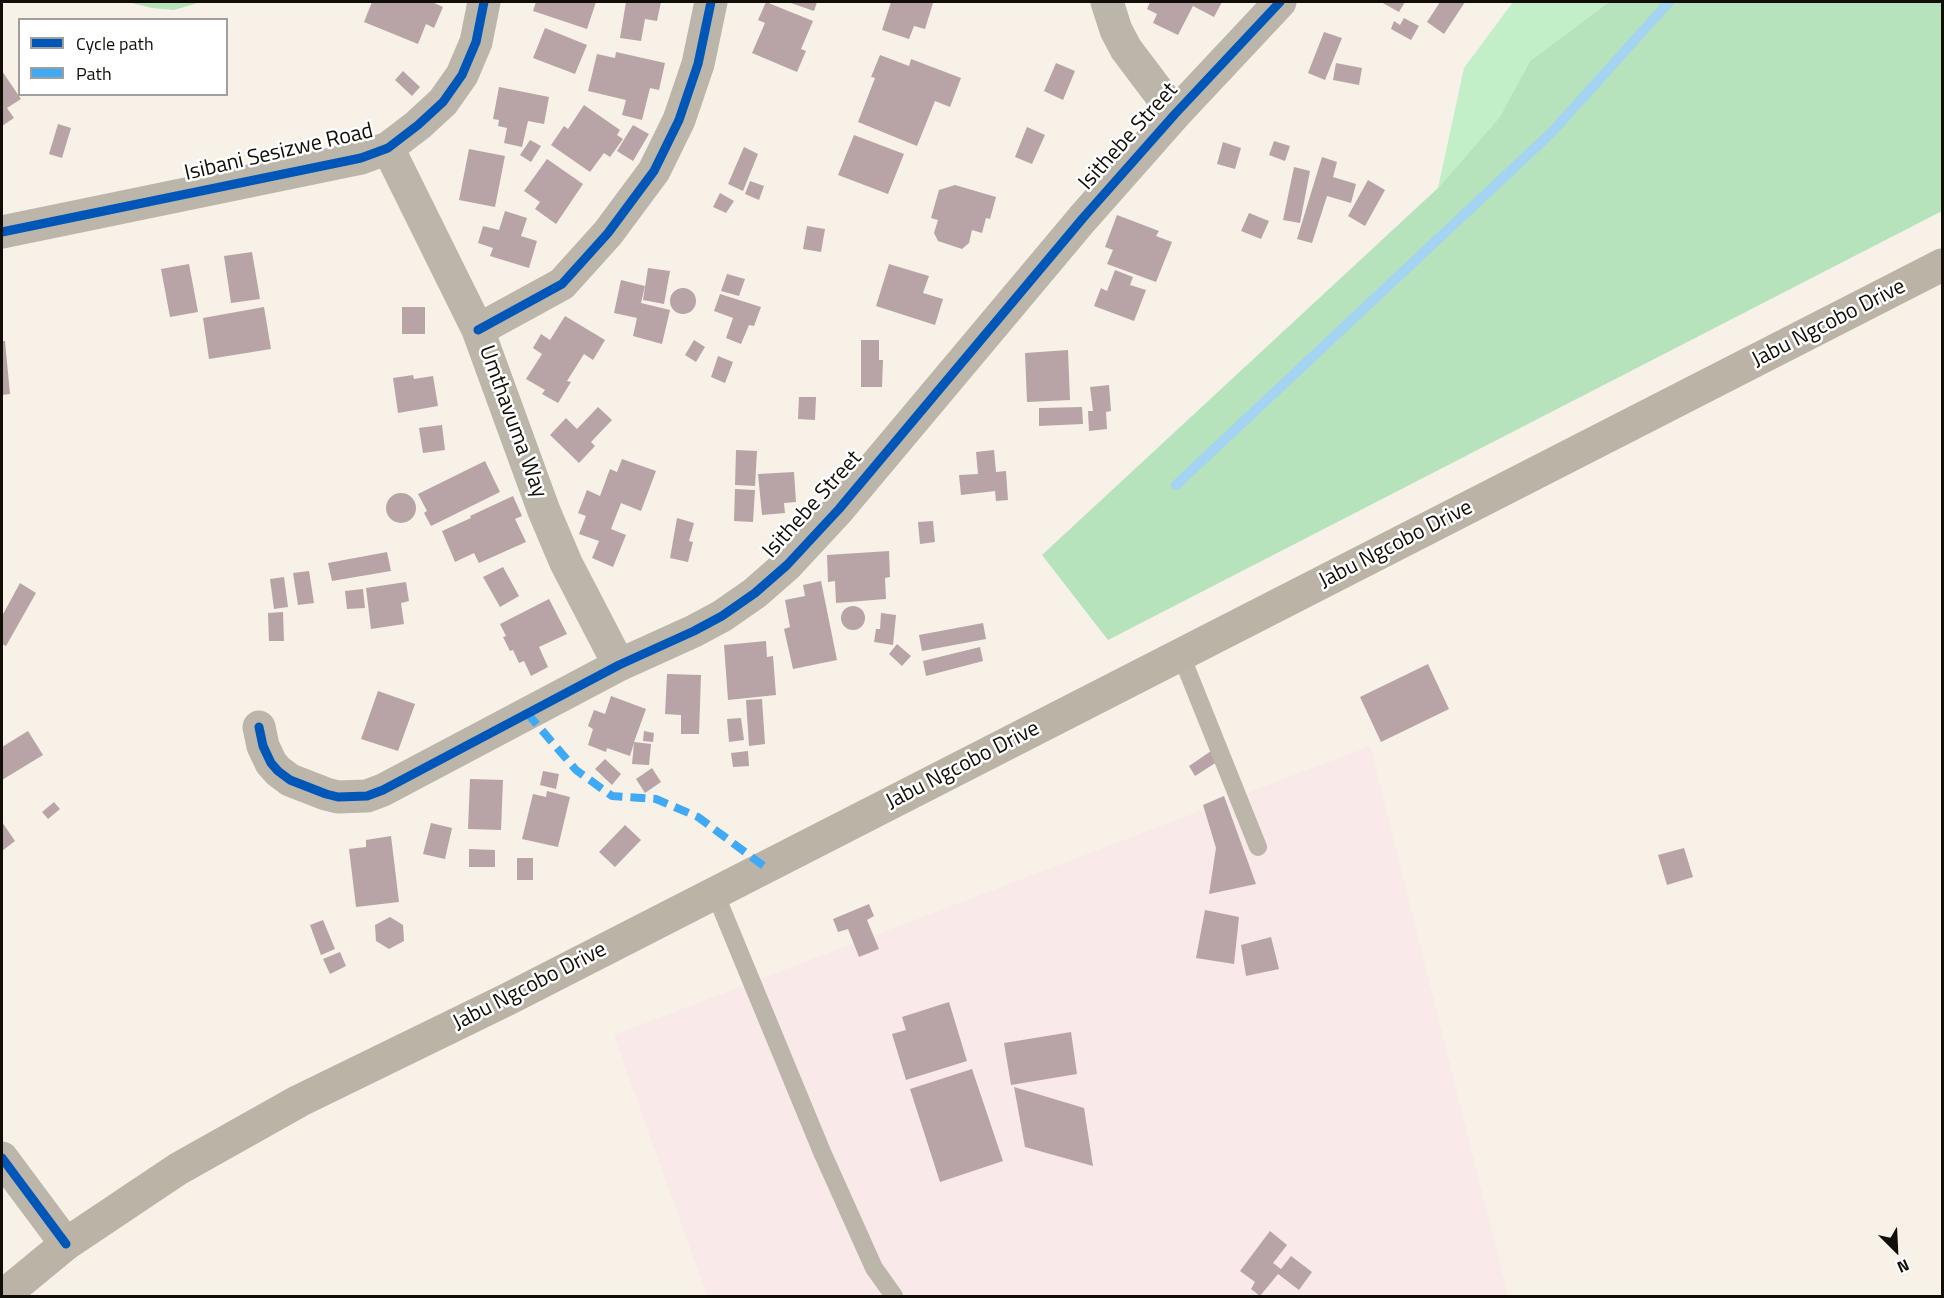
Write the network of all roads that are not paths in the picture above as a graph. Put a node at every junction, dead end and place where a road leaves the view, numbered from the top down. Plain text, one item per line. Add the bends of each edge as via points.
1 (484, 2) edge
2 (711, 2) edge
3 (1107, 2) edge
4 (1280, 2) edge
5 (1175, 114) junction
6 (388, 148) junction
7 (2, 232) edge
8 (1942, 265) edge
9 (478, 330) junction
10 (1181, 655) junction
11 (619, 665) junction
12 (259, 726) dead end
13 (1258, 847) dead end
14 (715, 893) junction
15 (2, 1158) edge
16 (66, 1244) junction
17 (3, 1296) edge
18 (894, 1296) edge

1 - 6 street, Isibani Sesizwe Road via 476,42 462,75 443,102
2 - 9 street via 698,64 680,120 654,171 609,233 562,284
3 - 5 street via 1126,49
4 - 5 street, Isithebe Street
5 - 11 street, Isithebe Street via 787,565 722,616
6 - 7 street, Isibani Sesizwe Road via 361,158
6 - 9 street, Umthavuma Way
8 - 10 main road, Jabu Ngcobo Drive
9 - 11 street, Umthavuma Way via 566,564
10 - 13 lane
10 - 14 main road, Jabu Ngcobo Drive
11 - 12 street, Isithebe Street via 367,796 338,797 290,780 271,763
14 - 16 main road, Jabu Ngcobo Drive via 299,1101 178,1169
14 - 18 lane via 822,1152 874,1269
15 - 16 street
16 - 17 main road, Jabu Ngcobo Drive

